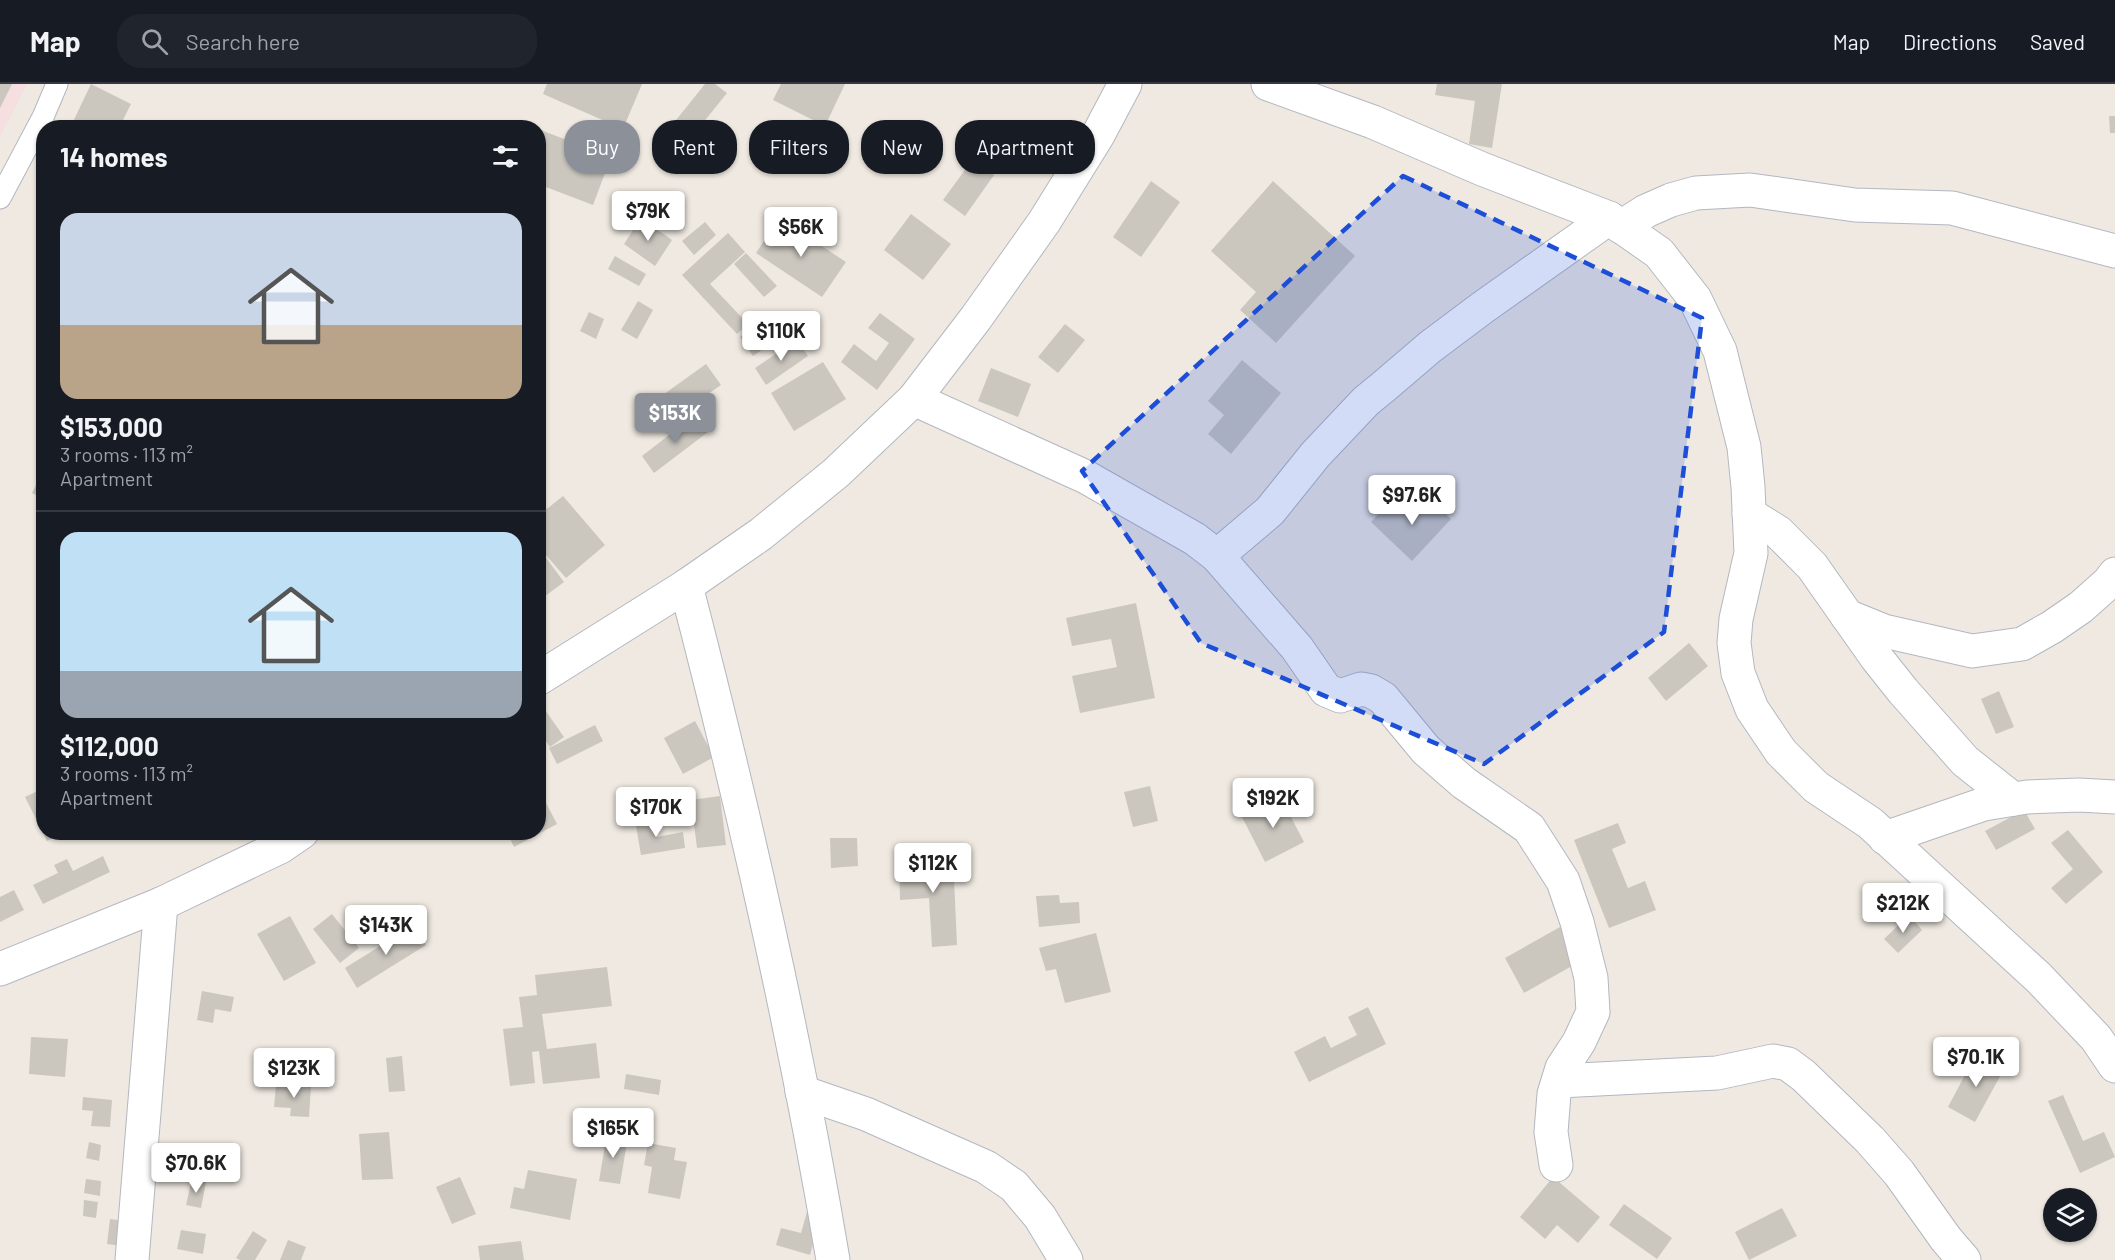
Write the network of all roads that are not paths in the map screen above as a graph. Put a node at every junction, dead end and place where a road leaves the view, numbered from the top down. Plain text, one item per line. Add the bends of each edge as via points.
1 (57, 84) edge
2 (1125, 84) edge
3 (1268, 84) edge
4 (41, 120) edge
5 (36, 130) edge
6 (0, 198) edge
7 (1615, 222) junction
8 (2115, 252) edge
9 (914, 399) junction
10 (1749, 514) junction
11 (1217, 556) junction
12 (2115, 574) edge
13 (686, 586) junction
14 (1847, 616) junction
15 (546, 674) edge
16 (2115, 797) edge
17 (2013, 799) junction
18 (1885, 838) junction
19 (290, 840) edge
20 (161, 904) junction
21 (0, 969) edge
22 (2115, 1066) edge
23 (1558, 1081) junction
24 (802, 1092) junction
25 (1556, 1165) dead end
26 (132, 1260) edge
27 (833, 1260) edge
28 (1066, 1260) edge
29 (1964, 1260) edge

1 - 4 lane
2 - 9 street via 1044,222
3 - 7 street via 1373,122
5 - 6 lane
7 - 8 street via 1696,193 1750,190 1855,205 1952,208
7 - 10 street via 1659,253 1695,299 1720,351 1744,447
7 - 11 street via 1482,308 1430,347 1366,401 1270,511
9 - 11 street via 1086,477 1195,539
9 - 13 street via 837,473 761,534
10 - 14 street via 1778,532 1812,566
10 - 18 street via 1751,553 1734,643 1738,673 1752,709 1780,752 1816,787 1870,823
11 - 23 street via 1297,648 1326,690 1340,696 1361,689 1383,698 1426,750 1464,783 1529,828 1549,857 1563,881 1577,922 1591,978 1593,1012
12 - 14 street via 2081,607 2022,644 1972,651 1884,631
13 - 15 street
13 - 24 street via 751,848
14 - 17 street via 1882,666 1965,761
16 - 17 street
17 - 18 street via 1984,804
18 - 22 street via 2039,978 2096,1038
19 - 20 street
20 - 21 street
20 - 26 street
23 - 25 street via 1551,1132
23 - 29 street via 1717,1073 1773,1061 1788,1064 1870,1140
24 - 27 street
24 - 28 street via 866,1114 986,1167 1014,1186 1040,1217

